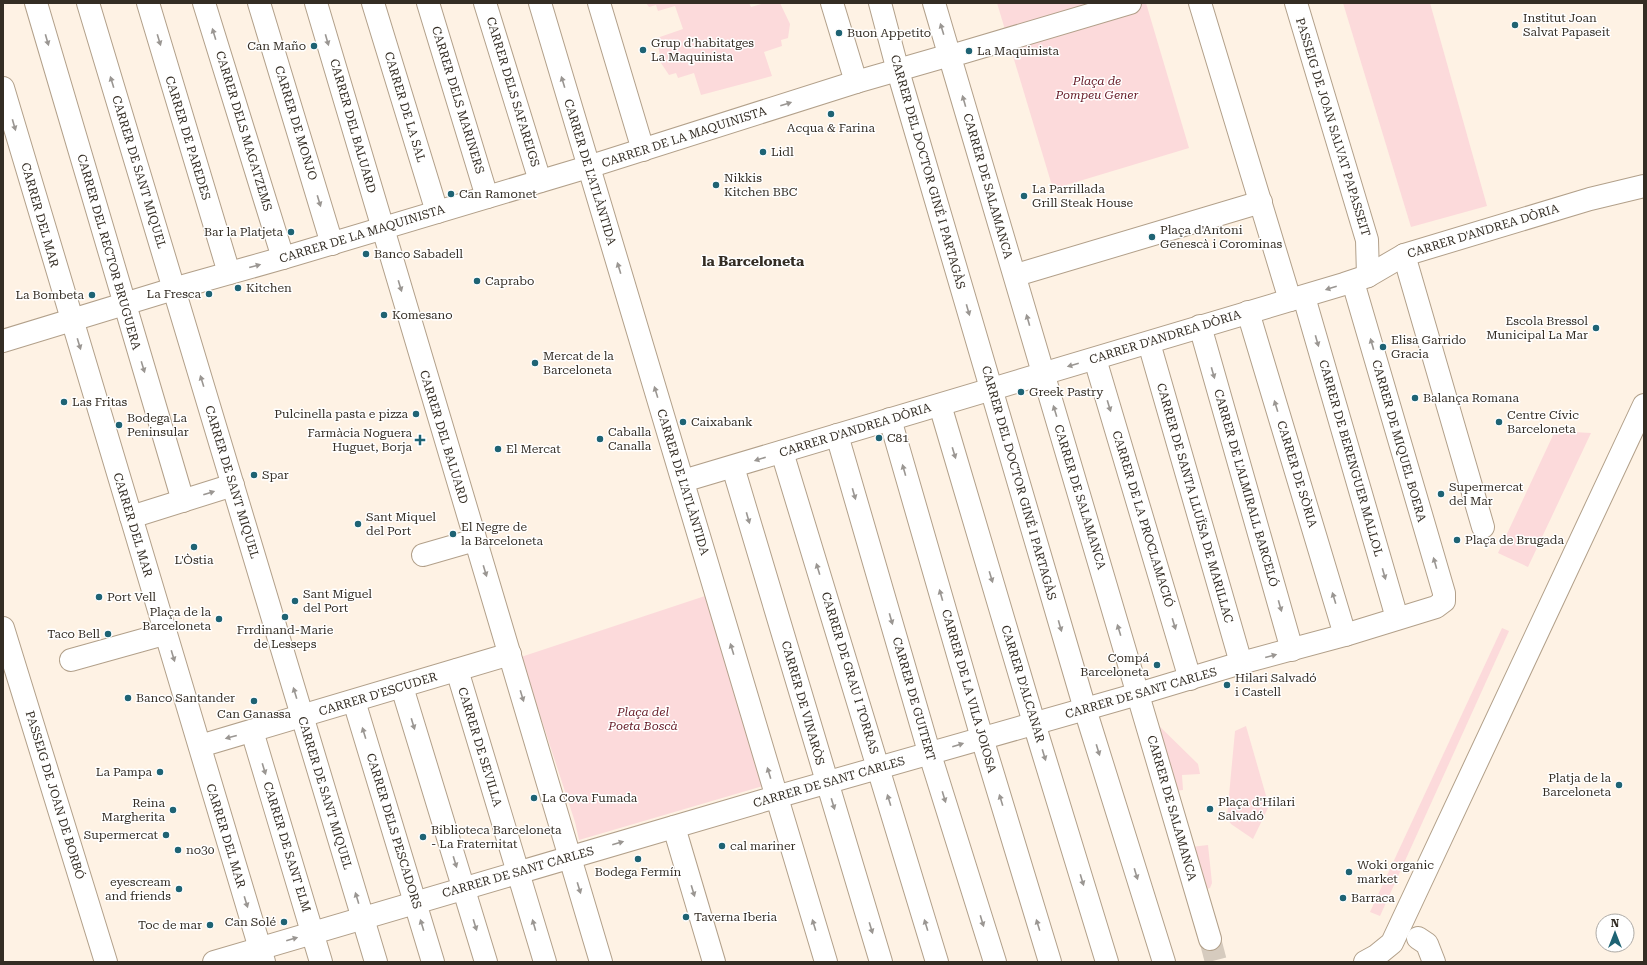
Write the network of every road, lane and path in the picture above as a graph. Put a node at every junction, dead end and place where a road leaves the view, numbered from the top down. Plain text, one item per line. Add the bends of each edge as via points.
1 (36, 3) edge
2 (88, 3) edge
3 (148, 3) edge
4 (204, 3) edge
5 (259, 3) edge
6 (316, 3) edge
7 (373, 3) edge
8 (428, 3) edge
9 (485, 3) edge
10 (540, 3) edge
11 (599, 3) edge
12 (832, 3) edge
13 (880, 3) edge
14 (934, 3) edge
15 (1130, 3) edge
16 (1200, 3) edge
17 (1296, 3) edge
18 (955, 54) junction
19 (898, 71) junction
20 (856, 82) junction
21 (3, 88) edge
22 (643, 150) junction
23 (588, 167) junction
24 (540, 181) junction
25 (1644, 186) edge
26 (487, 197) junction
27 (1261, 202) junction
28 (437, 212) junction
29 (383, 228) junction
30 (332, 244) junction
31 (1404, 255) junction
32 (283, 258) junction
33 (228, 273) junction
34 (1023, 273) dead end
35 (1361, 279) junction
36 (174, 289) junction
37 (1297, 298) junction
38 (124, 304) junction
39 (1248, 312) junction
40 (72, 321) junction
41 (1200, 326) junction
42 (3, 341) edge
43 (1149, 343) junction
44 (1095, 359) junction
45 (1044, 374) junction
46 (991, 389) junction
47 (940, 405) junction
48 (1644, 405) edge
49 (890, 420) junction
50 (837, 435) junction
51 (782, 452) junction
52 (733, 467) junction
53 (683, 481) junction
54 (233, 485) junction
55 (183, 501) junction
56 (131, 517) junction
57 (1484, 527) dead end
58 (475, 540) junction
59 (423, 555) dead end
60 (1444, 601) joint
61 (1397, 618) junction
62 (3, 628) edge
63 (1345, 635) junction
64 (157, 636) dead end
65 (1292, 650) junction
66 (510, 654) junction
67 (71, 660) dead end
68 (1241, 663) junction
69 (457, 670) junction
70 (1190, 679) junction
71 (402, 687) junction
72 (1138, 694) junction
73 (354, 701) junction
74 (1085, 709) junction
75 (302, 717) junction
76 (1034, 724) junction
77 (252, 731) junction
78 (982, 738) junction
79 (200, 746) junction
80 (930, 753) junction
81 (879, 769) junction
82 (827, 782) junction
83 (776, 797) junction
84 (674, 827) junction
85 (570, 857) junction
86 (519, 872) junction
87 (463, 889) junction
88 (416, 902) junction
89 (363, 918) junction
90 (313, 933) junction
91 (1210, 939) tunnel mouth
92 (262, 955) edge
93 (106, 962) edge
94 (214, 962) edge
95 (321, 962) edge
96 (376, 962) edge
97 (434, 962) edge
98 (486, 962) edge
99 (545, 962) edge
100 (601, 962) edge
101 (714, 962) edge
102 (826, 962) edge
103 (881, 962) edge
104 (937, 962) edge
105 (995, 962) edge
106 (1050, 962) edge
107 (1107, 962) edge
108 (1164, 962) edge
109 (1365, 962) edge

1 -> 38 street, CARRER DEL RECTOR BRUGUERA
36 -> 2 street, CARRER DE SANT MIQUEL
3 -> 33 street, CARRER DE PAREDES
32 -> 4 street, CARRER DELS MAGATZEMS
5 -> 30 street, CARRER DE MONJO
6 -> 29 street, CARRER DEL BALUARD
7 - 28 street, CARRER DE LA SAL
8 - 26 street, CARRER DELS MARINERS
9 - 24 street, CARRER DELS SAFAREIGS
23 -> 10 street, CARRER DE L'ATLÀNTIDA
11 - 22 street
12 - 20 street
13 - 19 street, CARRER DEL DOCTOR GINÉ I PARTAGÀS
18 -> 14 street, CARRER DE SALAMANCA
15 - 18 street, CARRER DE LA MAQUINISTA
16 - 27 street, CARRER DE BERENGUER MALLOL
17 - 35 street, PASSEIG DE JOAN SALVAT PAPASSEIT via 1367,240
18 - 19 street, CARRER DE LA MAQUINISTA
45 -> 18 street, CARRER DE SALAMANCA
19 - 20 street, CARRER DE LA MAQUINISTA
19 -> 46 street, CARRER DEL DOCTOR GINÉ I PARTAGÀS
22 -> 20 street, CARRER DE LA MAQUINISTA
21 -> 40 street, CARRER DEL MAR
22 - 23 street, CARRER DE LA MAQUINISTA
23 - 24 street, CARRER DE LA MAQUINISTA
53 -> 23 street, CARRER DE L'ATLÀNTIDA
24 - 26 street, CARRER DE LA MAQUINISTA
25 - 31 street, CARRER D'ANDREA DÒRIA via 1590,199
26 - 28 street, CARRER DE LA MAQUINISTA
27 - 34 street
27 - 37 street, CARRER DE BERENGUER MALLOL
28 - 29 street, CARRER DE LA MAQUINISTA
29 - 30 street, CARRER DE LA MAQUINISTA
29 -> 58 street, CARRER DEL BALUARD
30 - 32 street, CARRER DE LA MAQUINISTA
31 - 35 street, CARRER D'ANDREA DÒRIA
31 - 57 street
33 -> 32 street, CARRER DE LA MAQUINISTA
33 - 36 street, CARRER DE LA MAQUINISTA
35 -> 37 street, CARRER D'ANDREA DÒRIA
60 -> 35 street, CARRER DE MIQUEL BOERA
36 - 38 street, CARRER DE LA MAQUINISTA
54 -> 36 street, CARRER DE SANT MIQUEL
37 - 39 street, CARRER D'ANDREA DÒRIA
37 -> 61 street, CARRER DE BERENGUER MALLOL
38 - 40 street, CARRER DE LA MAQUINISTA
38 -> 55 street, CARRER DEL RECTOR BRUGUERA
39 - 41 street, CARRER D'ANDREA DÒRIA
63 -> 39 street, CARRER DE SÒRIA
40 - 42 street, CARRER DE LA MAQUINISTA
40 -> 56 street, CARRER DEL MAR
41 - 43 street, CARRER D'ANDREA DÒRIA
41 -> 65 street, CARRER DE L'ALMIRALL BARCELÓ
43 - 44 street, CARRER D'ANDREA DÒRIA
43 - 68 street, CARRER DE SANTA LLUÏSA DE MARILLAC
44 -> 45 street, CARRER D'ANDREA DÒRIA
44 -> 70 street, CARRER DE LA PROCLAMACIÓ
45 - 46 street, CARRER D'ANDREA DÒRIA
72 -> 45 street, CARRER DE SALAMANCA
46 - 47 street, CARRER D'ANDREA DÒRIA
46 -> 74 street, CARRER DEL DOCTOR GINÉ I PARTAGÀS
47 - 49 street, CARRER D'ANDREA DÒRIA
47 -> 76 street, CARRER D'ALCANAR
48 - 109 street via 1392,942
49 - 50 street, CARRER D'ANDREA DÒRIA
78 -> 49 street, CARRER DE LA VILA JOIOSA
50 - 51 street, CARRER D'ANDREA DÒRIA
50 -> 80 street, CARRER DE GUITERT
51 -> 52 street, CARRER D'ANDREA DÒRIA
81 -> 51 street, CARRER DE GRAU I TORRAS
52 - 53 street, CARRER D'ANDREA DÒRIA
52 -> 82 street, CARRER DE VINARÒS
83 -> 53 street, CARRER DE L'ATLÀNTIDA
55 -> 54 street
75 -> 54 street, CARRER DE SANT MIQUEL
55 - 56 street
56 -> 79 street, CARRER DEL MAR
58 - 59 street
58 -> 66 street, CARRER DEL BALUARD
60 - 61 street, CARRER DE SANT CARLES via 1436,607
61 - 63 street, CARRER DE SANT CARLES
62 - 93 street, PASSEIG DE JOAN DE BORBÓ
63 - 65 street, CARRER DE SANT CARLES
64 - 67 street
68 -> 65 street, CARRER DE SANT CARLES
66 - 69 street, CARRER D'ESCUDER
66 -> 85 street, CARRER DEL BALUARD
68 - 70 street, CARRER DE SANT CARLES
69 - 71 street, CARRER D'ESCUDER
69 - 86 street, CARRER DE SEVILLA
70 - 72 street, CARRER DE SANT CARLES
71 - 73 street, CARRER D'ESCUDER
71 -> 87 street
72 - 74 street, CARRER DE SANT CARLES
72 - 91 street, CARRER DE SALAMANCA
73 - 75 street, CARRER D'ESCUDER
88 -> 73 street, CARRER DELS PESCADORS
74 - 76 street, CARRER DE SANT CARLES
74 -> 108 street, CARRER DEL DOCTOR GINÉ I PARTAGÀS
75 - 77 street, CARRER D'ESCUDER
89 -> 75 street, CARRER DE SANT MIQUEL
76 - 78 street, CARRER DE SANT CARLES
76 -> 107 street, CARRER D'ALCANAR
77 -> 79 street, CARRER D'ESCUDER
77 -> 90 street, CARRER DE SANT ELM
80 -> 78 street, CARRER DE SANT CARLES
106 -> 78 street, CARRER DE LA VILA JOIOSA
79 -> 92 street, CARRER DEL MAR
80 - 81 street, CARRER DE SANT CARLES
80 -> 105 street, CARRER DE GUITERT
81 - 82 street, CARRER DE SANT CARLES
104 -> 81 street, CARRER DE GRAU I TORRAS
82 - 83 street, CARRER DE SANT CARLES
82 -> 103 street, CARRER DE VINARÒS
83 - 84 street, CARRER DE SANT CARLES
102 -> 83 street, CARRER DE L'ATLÀNTIDA
85 -> 84 street, CARRER DE SANT CARLES
84 -> 101 street
85 - 86 street, CARRER DE SANT CARLES
85 -> 100 street, CARRER DEL BALUARD
86 - 87 street, CARRER DE SANT CARLES
99 -> 86 street, CARRER DE SEVILLA
87 - 88 street, CARRER DE SANT CARLES
87 -> 98 street
88 - 89 street, CARRER DE SANT CARLES
97 -> 88 street, CARRER DELS PESCADORS
89 - 90 street, CARRER DE SANT CARLES
89 - 96 street, CARRER DE SANT MIQUEL
92 -> 90 street, CARRER DE SANT CARLES
90 - 95 street, CARRER DE SANT ELM
92 - 94 street, CARRER DE SANT CARLES

